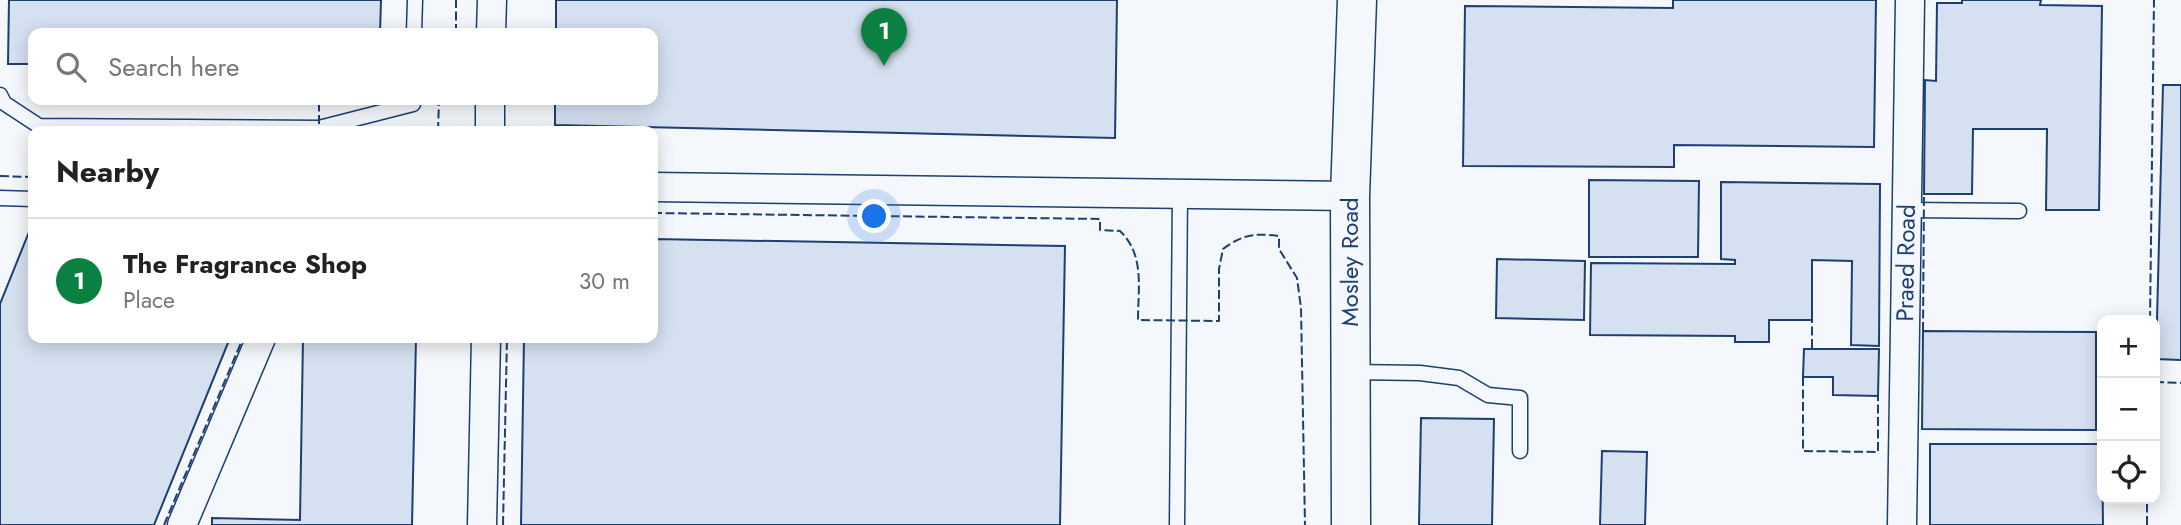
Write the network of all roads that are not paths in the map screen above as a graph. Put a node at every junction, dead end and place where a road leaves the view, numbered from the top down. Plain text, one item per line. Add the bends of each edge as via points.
1 (415, 0) edge
2 (492, 0) edge
3 (1357, 0) edge
4 (1910, 0) edge
5 (414, 28) edge
6 (491, 28) edge
7 (0, 95) edge
8 (402, 105) edge
9 (490, 105) edge
10 (39, 126) edge
11 (326, 126) edge
12 (490, 126) edge
13 (658, 187) edge
14 (1180, 195) junction
15 (1350, 197) junction
16 (0, 198) edge
17 (28, 199) edge
18 (1907, 210) junction
19 (2019, 211) dead end
20 (259, 343) edge
21 (486, 343) edge
22 (1350, 372) junction
23 (1520, 451) dead end
24 (182, 525) edge
25 (482, 525) edge
26 (1177, 525) edge
27 (1351, 525) edge
28 (1902, 525) edge

1 - 5 lane
2 - 6 street
3 - 15 main road, Mosley Road
4 - 18 street, Praed Road
7 - 10 lane via 4,103
8 - 11 lane
9 - 12 street
13 - 14 street
14 - 15 street
14 - 26 lane
15 - 22 main road, Mosley Road
16 - 17 lane
18 - 19 lane
18 - 28 street, Praed Road
20 - 24 street
21 - 25 street
22 - 23 lane via 1459,377 1488,395 1520,398
22 - 27 main road, Mosley Road

